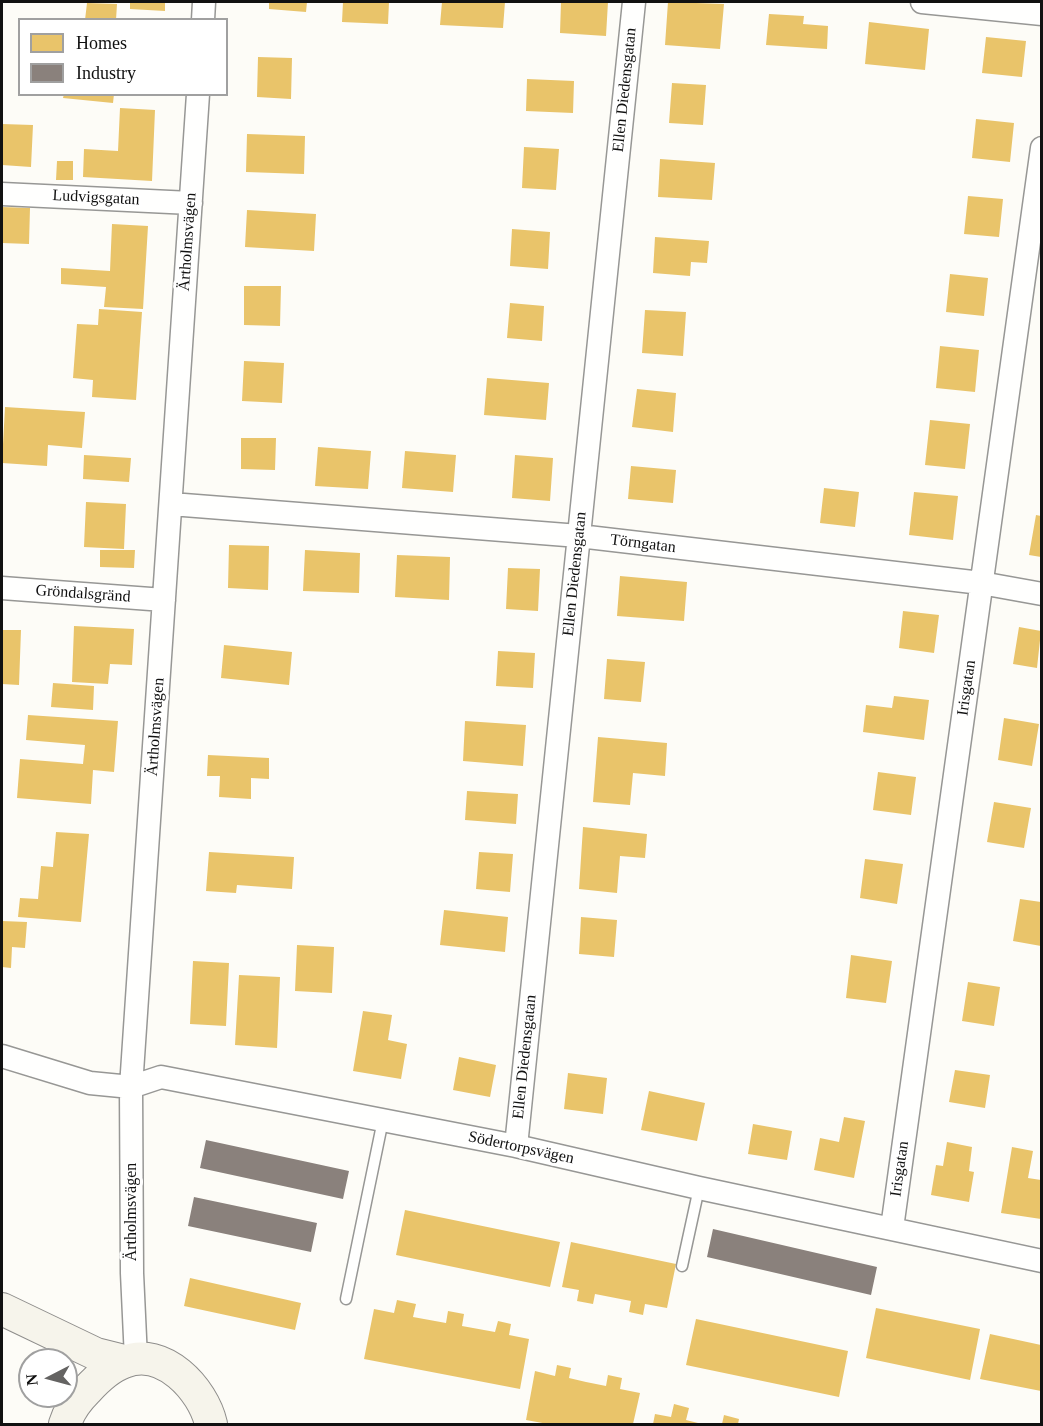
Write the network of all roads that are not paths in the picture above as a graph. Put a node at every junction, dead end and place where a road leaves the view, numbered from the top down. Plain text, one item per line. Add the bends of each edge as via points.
1 (204, 2) edge
2 (634, 2) edge
3 (922, 2) edge
4 (1041, 14) edge
5 (203, 18) edge
6 (198, 96) edge
7 (1041, 148) edge
8 (2, 194) edge
9 (191, 203) junction
10 (171, 504) junction
11 (579, 536) junction
12 (981, 583) junction
13 (2, 588) edge
14 (1041, 594) edge
15 (165, 600) junction
16 (2, 1056) edge
17 (131, 1087) junction
18 (383, 1120) junction
19 (516, 1146) junction
20 (699, 1188) junction
21 (892, 1228) junction
22 (1041, 1261) edge
23 (682, 1266) dead end
24 (346, 1299) dead end
25 (2, 1309) edge
26 (130, 1360) junction
27 (213, 1423) edge
28 (65, 1425) edge

1 - 5 street
2 - 11 street, Ellen Diedensgatan
3 - 4 street
6 - 9 street, Ärtholmsvägen
7 - 12 street, Irisgatan
8 - 9 street, Ludvigsgatan
9 - 10 street, Ärtholmsvägen
10 - 11 street, Törngatan
10 - 15 street, Ärtholmsvägen
11 - 12 street, Törngatan
11 - 19 street, Ellen Diedensgatan
12 - 14 street, Törngatan
12 - 21 street, Irisgatan
13 - 15 street, Gröndalsgränd
15 - 17 street, Ärtholmsvägen
16 - 17 street, Södertorpsvägen via 90,1083
17 - 18 street, Södertorpsvägen via 161,1077
17 - 26 street, Ärtholmsvägen
18 - 19 street, Södertorpsvägen
18 - 24 lane
19 - 20 street, Södertorpsvägen
20 - 21 street, Södertorpsvägen
20 - 23 lane
21 - 22 street, Södertorpsvägen
25 - 26 main road via 96,1354
26 - 27 main road via 149,1359 175,1371 197,1393
26 - 28 main road via 107,1371 82,1395

